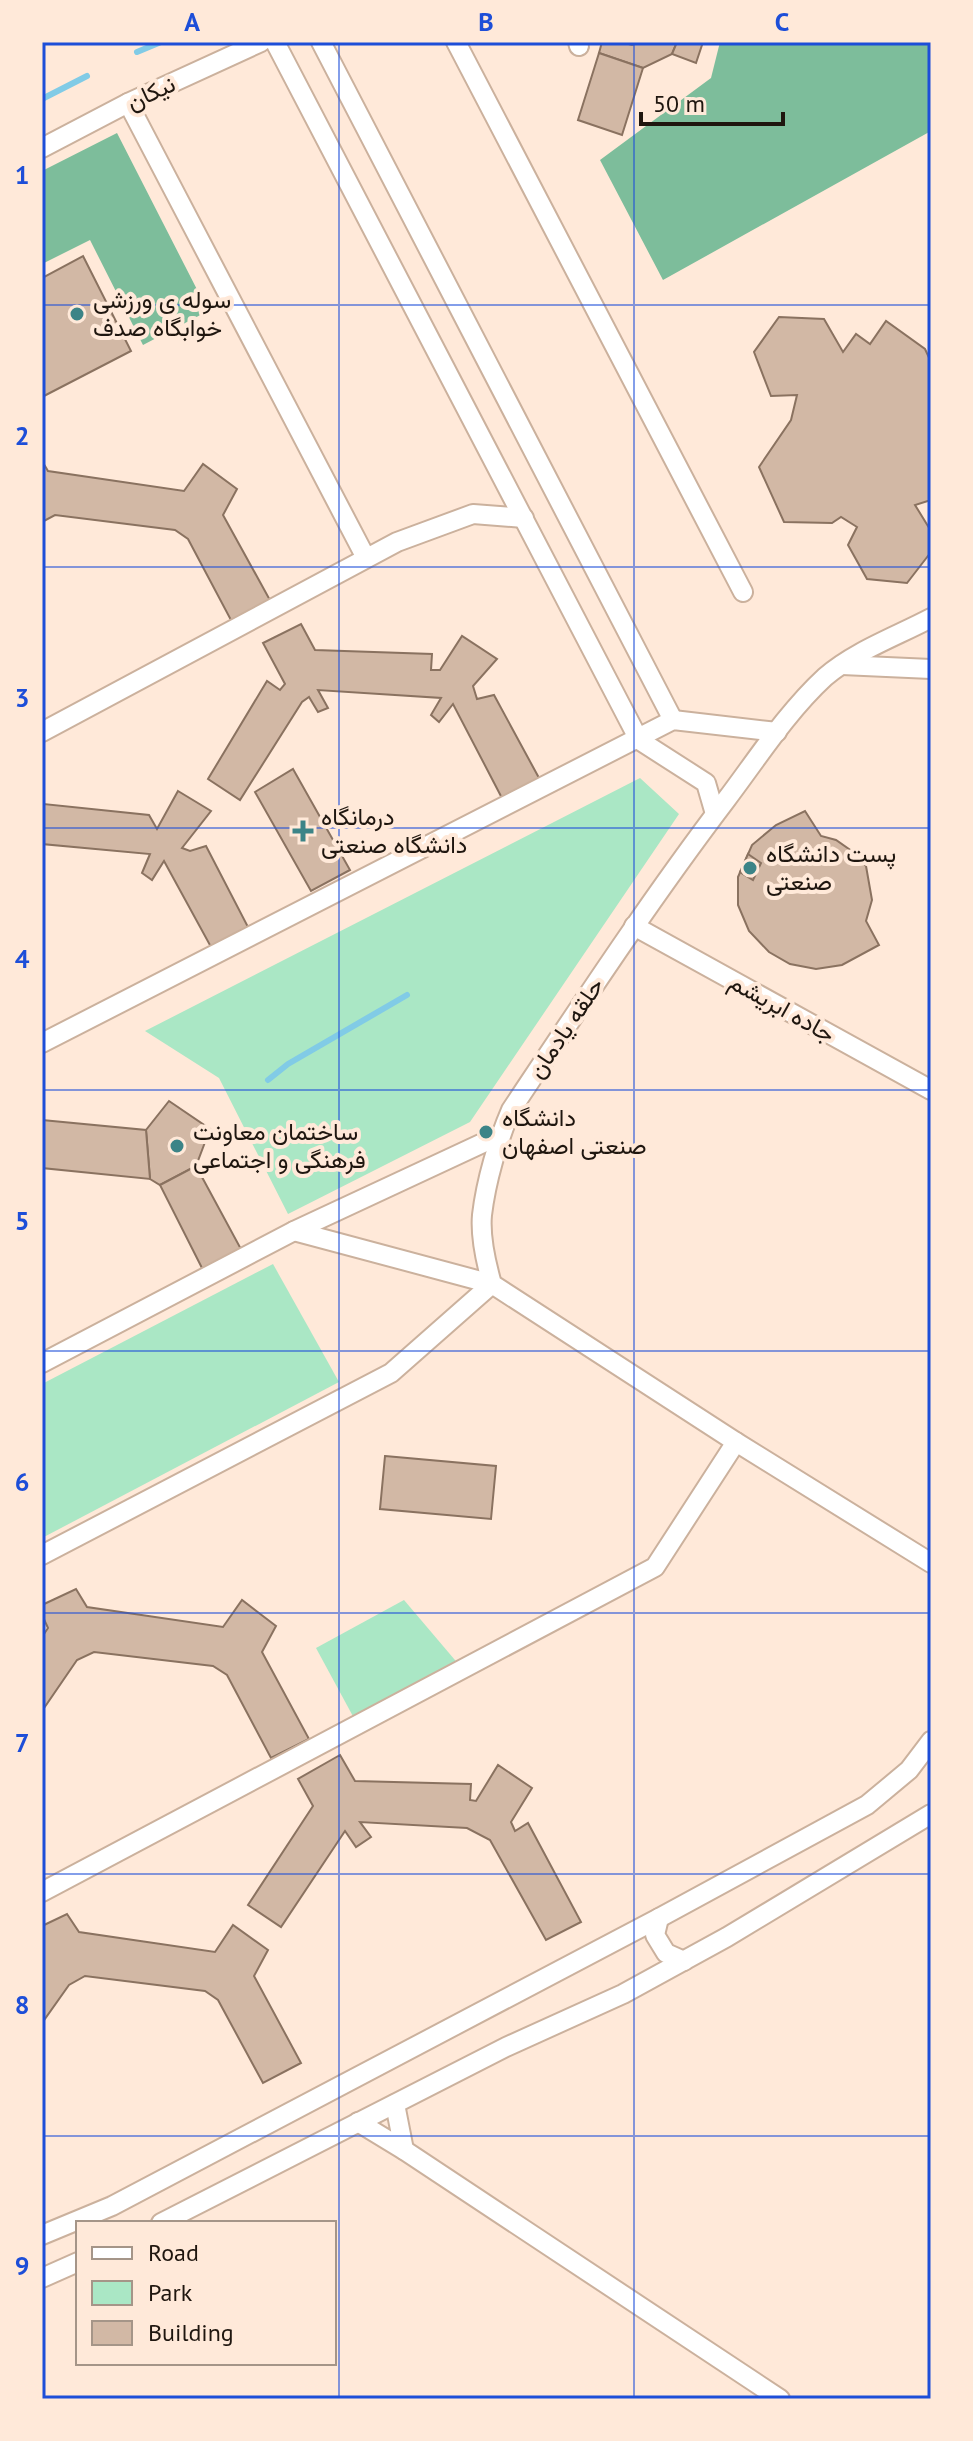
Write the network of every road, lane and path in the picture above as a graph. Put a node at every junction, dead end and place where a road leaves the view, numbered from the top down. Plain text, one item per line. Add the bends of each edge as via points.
1 (261, 42) edge
2 (275, 42) edge
3 (321, 42) edge
4 (456, 42) edge
5 (128, 103) junction
6 (42, 148) edge
7 (524, 518) junction
8 (366, 558) junction
9 (743, 592) dead end
10 (931, 618) edge
11 (841, 665) junction
12 (931, 669) edge
13 (673, 720) junction
14 (42, 732) edge
15 (777, 732) junction
16 (639, 740) junction
17 (715, 814) junction
18 (634, 926) junction
19 (42, 1043) edge
20 (931, 1090) edge
21 (500, 1135) junction
22 (294, 1231) junction
23 (492, 1284) junction
24 (42, 1363) edge
25 (736, 1442) junction
26 (42, 1555) edge
27 (931, 1563) edge
28 (931, 1741) edge
29 (931, 1814) edge
30 (42, 1892) edge
31 (659, 1918) junction
32 (684, 1961) junction
33 (395, 2104) junction
34 (358, 2122) junction
35 (404, 2150) junction
36 (165, 2221) edge
37 (42, 2235) edge
38 (76, 2263) edge
39 (42, 2278) edge
40 (780, 2399) edge

1 - 5 street, نیکان
2 - 7 street
3 - 13 street
4 - 9 street
5 - 6 street, نیکان
5 - 8 street
7 - 8 street via 473,514
7 - 16 street
8 - 14 street
10 - 11 street, حلقه یادمان
11 - 12 street
11 - 15 street, حلقه یادمان
13 - 15 street
13 - 16 street
15 - 17 street, حلقه یادمان
16 - 17 street via 706,783
16 - 19 street
17 - 18 street, حلقه یادمان
18 - 20 street, جاده ابریشم
18 - 21 street, حلقه یادمان via 511,1110
21 - 22 street
21 - 23 street, حلقه یادمان via 482,1216
22 - 23 street
22 - 24 street
23 - 25 street
23 - 26 street via 391,1373
25 - 27 street
25 - 30 street via 655,1567
28 - 31 street via 909,1770 867,1805
29 - 32 street
31 - 32 street via 655,1935 660,1944
31 - 37 street via 112,2206
32 - 33 street
33 - 34 street
33 - 35 street
34 - 35 street
34 - 36 street
35 - 40 street
38 - 39 street

